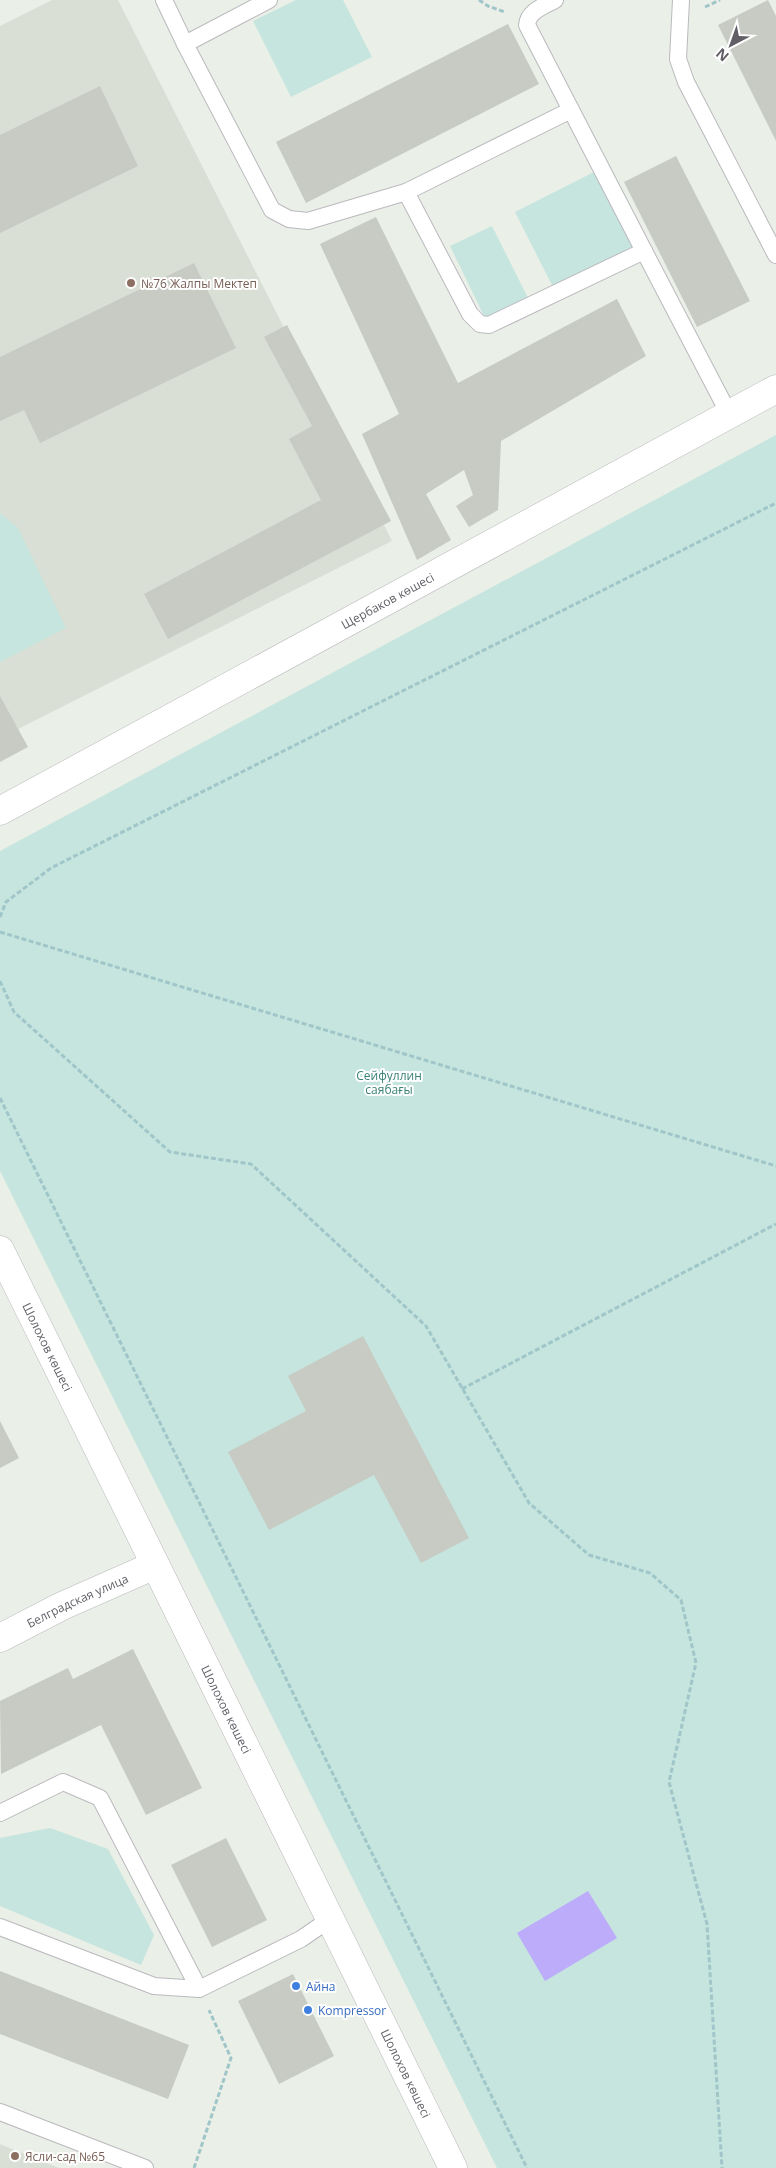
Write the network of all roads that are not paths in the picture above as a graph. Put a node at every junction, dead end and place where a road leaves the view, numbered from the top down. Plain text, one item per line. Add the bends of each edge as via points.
1 (164, 0) edge
2 (269, 0) edge
3 (555, 0) edge
4 (681, 0) edge
5 (185, 44) junction
6 (571, 110) junction
7 (406, 192) junction
8 (644, 251) junction
9 (776, 255) edge
10 (776, 389) edge
11 (729, 414) junction
12 (0, 812) edge
13 (0, 1250) edge
14 (155, 1565) junction
15 (0, 1638) edge
16 (0, 1813) edge
17 (330, 1919) junction
18 (0, 1926) edge
19 (199, 1989) junction
20 (0, 2112) edge
21 (145, 2168) edge
22 (453, 2168) edge

1 - 5 lane
2 - 5 lane
3 - 6 lane via 534,12 527,25
4 - 9 lane via 678,59 686,82
5 - 7 lane via 272,210 289,219 308,221
6 - 7 lane
6 - 8 lane
7 - 8 lane via 470,314 480,324 489,325
8 - 11 lane
10 - 11 street, Щербаков көшесі
11 - 12 street, Щербаков көшесі
13 - 14 street, Шолохов көшесі
14 - 15 street, Белградская улица via 62,1606
14 - 17 street, Шолохов көшесі
16 - 19 lane via 62,1782 100,1798
17 - 19 lane via 301,1939
17 - 22 street, Шолохов көшесі
18 - 19 lane via 154,1986
20 - 21 lane

